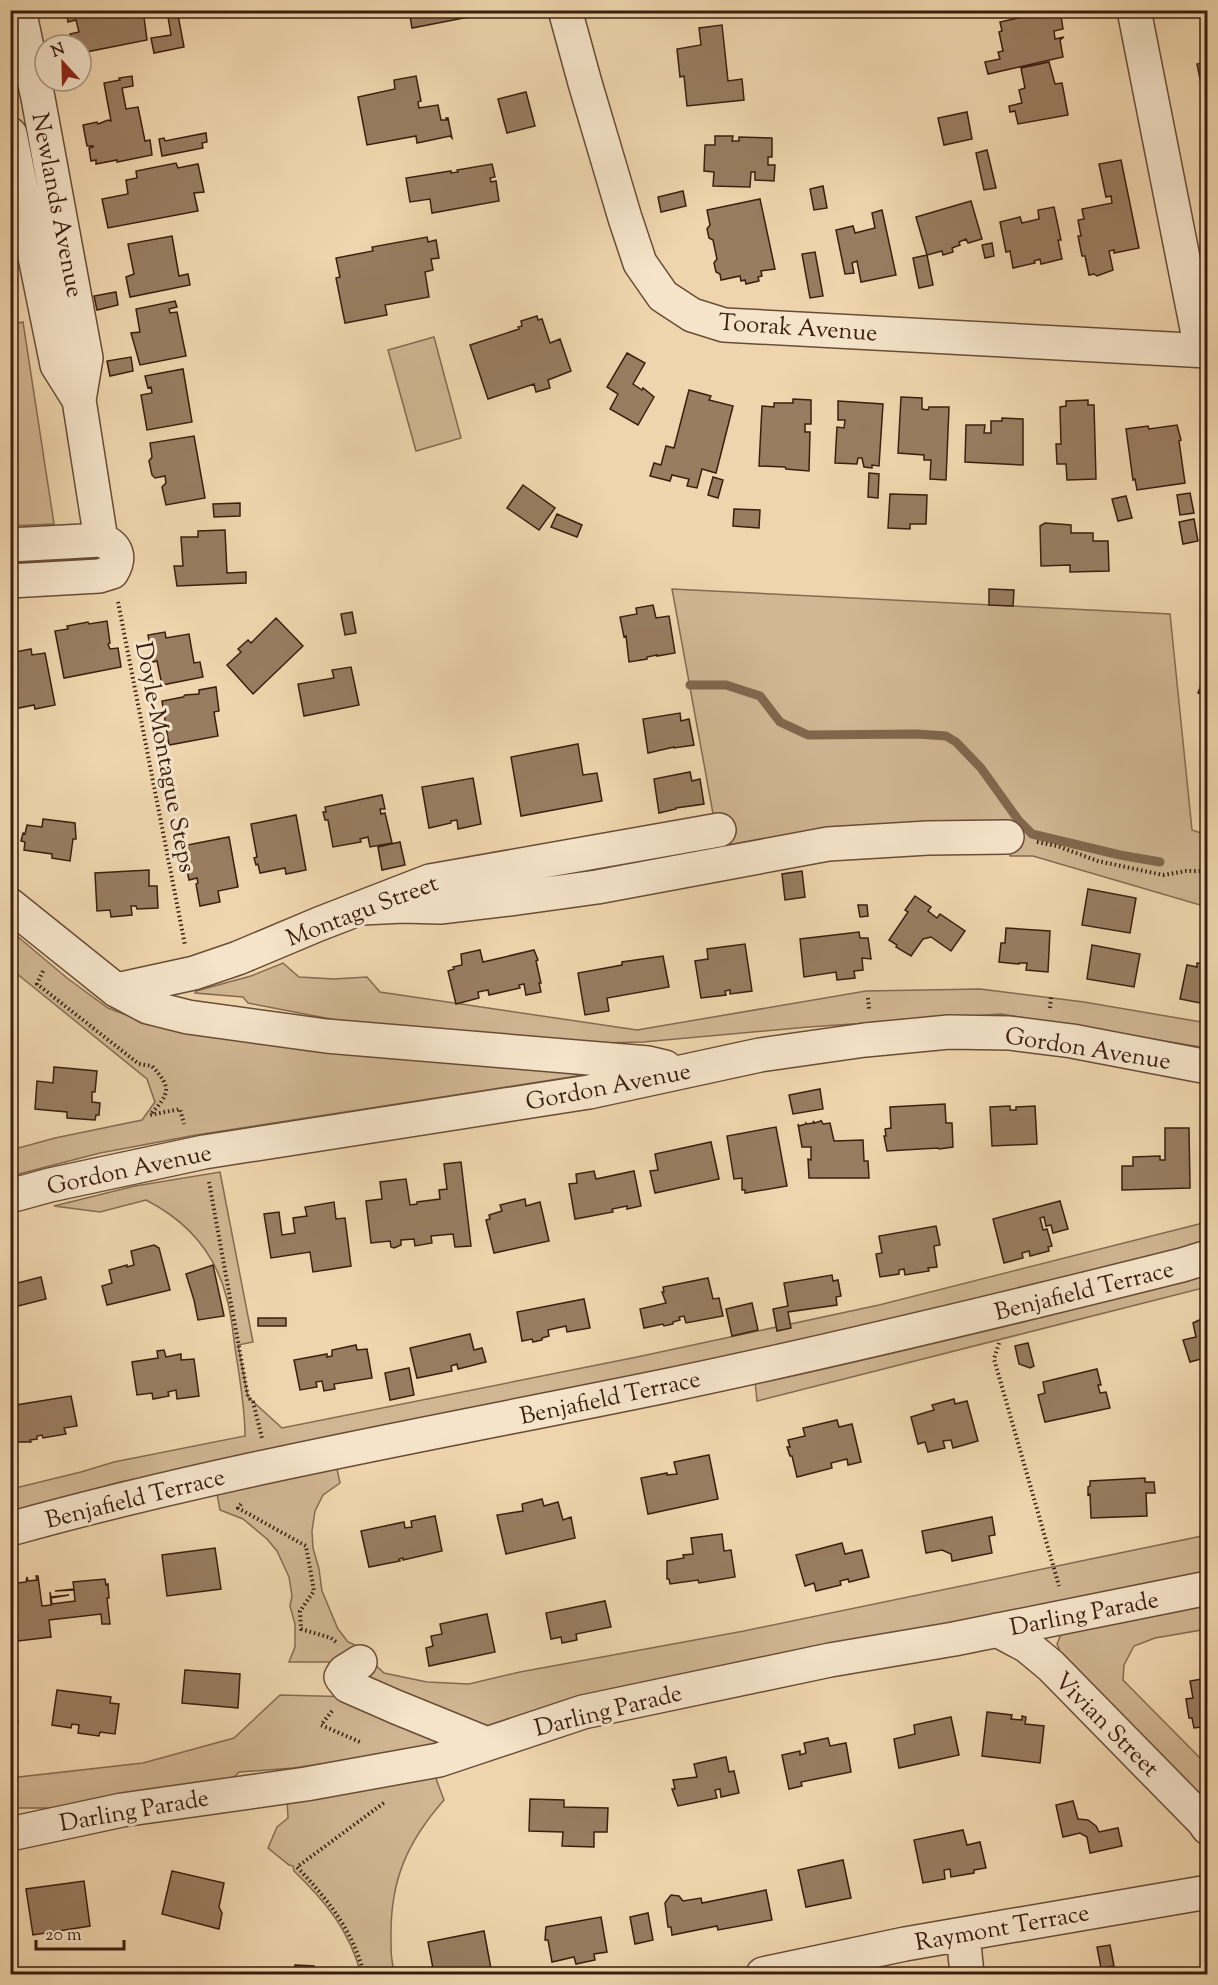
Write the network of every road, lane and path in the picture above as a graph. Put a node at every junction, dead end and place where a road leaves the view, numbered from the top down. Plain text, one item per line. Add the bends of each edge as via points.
1 (19, 10) edge
2 (565, 10) edge
3 (1134, 10) edge
4 (10, 134) edge
5 (1204, 350) edge
6 (79, 400) junction
7 (101, 540) junction
8 (10, 545) edge
9 (112, 572) junction
10 (10, 581) edge
11 (719, 830) dead end
12 (1007, 837) joint
13 (1208, 871) edge
14 (10, 905) edge
15 (362, 908) junction
16 (61, 946) junction
17 (185, 948) dead end
18 (116, 990) junction
19 (1208, 1067) edge
20 (684, 1072) junction
21 (180, 1109) dead end
22 (204, 1152) junction
23 (10, 1196) edge
24 (1208, 1257) edge
25 (992, 1313) junction
26 (263, 1445) dead end
27 (246, 1496) dead end
28 (10, 1529) edge
29 (1208, 1588) edge
30 (1062, 1594) dead end
31 (997, 1630) junction
32 (354, 1674) junction
33 (487, 1744) junction
34 (378, 1771) junction
35 (385, 1803) dead end
36 (1208, 1828) edge
37 (10, 1834) edge
38 (1208, 1892) edge
39 (963, 1934) junction
40 (364, 1974) edge
41 (763, 1974) edge
42 (967, 1974) edge

1 - 6 street, Newlands Avenue via 87,358
2 - 5 street, Toorak Avenue via 640,263 663,296 692,315 724,326
3 - 5 street
4 - 6 street, Newlands Avenue via 57,365
6 - 7 street, Newlands Avenue
7 - 8 street
7 - 9 street via 111,544 116,553
9 - 10 street
9 - 17 path, Doyle-Montague Steps
11 - 15 street, Montagu Street via 430,880
12 - 13 path via 1057,846 1098,861 1163,875
12 - 15 street via 828,844 597,887 440,907
14 - 16 street
15 - 18 street, Montagu Street via 194,973
16 - 18 street
16 - 21 path via 46,964 37,984 139,1064 152,1066 165,1080 164,1095 150,1115
18 - 20 street via 148,1007 188,1017 326,1036 648,1063
19 - 20 street, Gordon Avenue via 1072,1041 1009,1033 950,1032 760,1055
20 - 22 street, Gordon Avenue via 589,1092
22 - 23 street, Gordon Avenue
22 - 26 path via 248,1397 253,1402
24 - 25 street, Benjafield Terrace
25 - 28 street, Benjafield Terrace via 802,1358 268,1466
25 - 30 path via 999,1340 993,1359
27 - 32 path via 238,1508 306,1546 314,1592 300,1611 301,1629 331,1638
29 - 31 street, Darling Parade
31 - 33 street, Darling Parade via 830,1660 594,1710
31 - 36 street, Vivian Street via 1027,1646 1051,1666
32 - 33 street via 396,1707
32 - 34 path via 345,1695 321,1725 375,1748
33 - 34 street, Darling Parade via 439,1760
34 - 37 street, Darling Parade via 123,1810
35 - 40 path via 297,1867 335,1910
38 - 39 street, Raymont Terrace
39 - 41 street, Raymont Terrace
39 - 42 street

